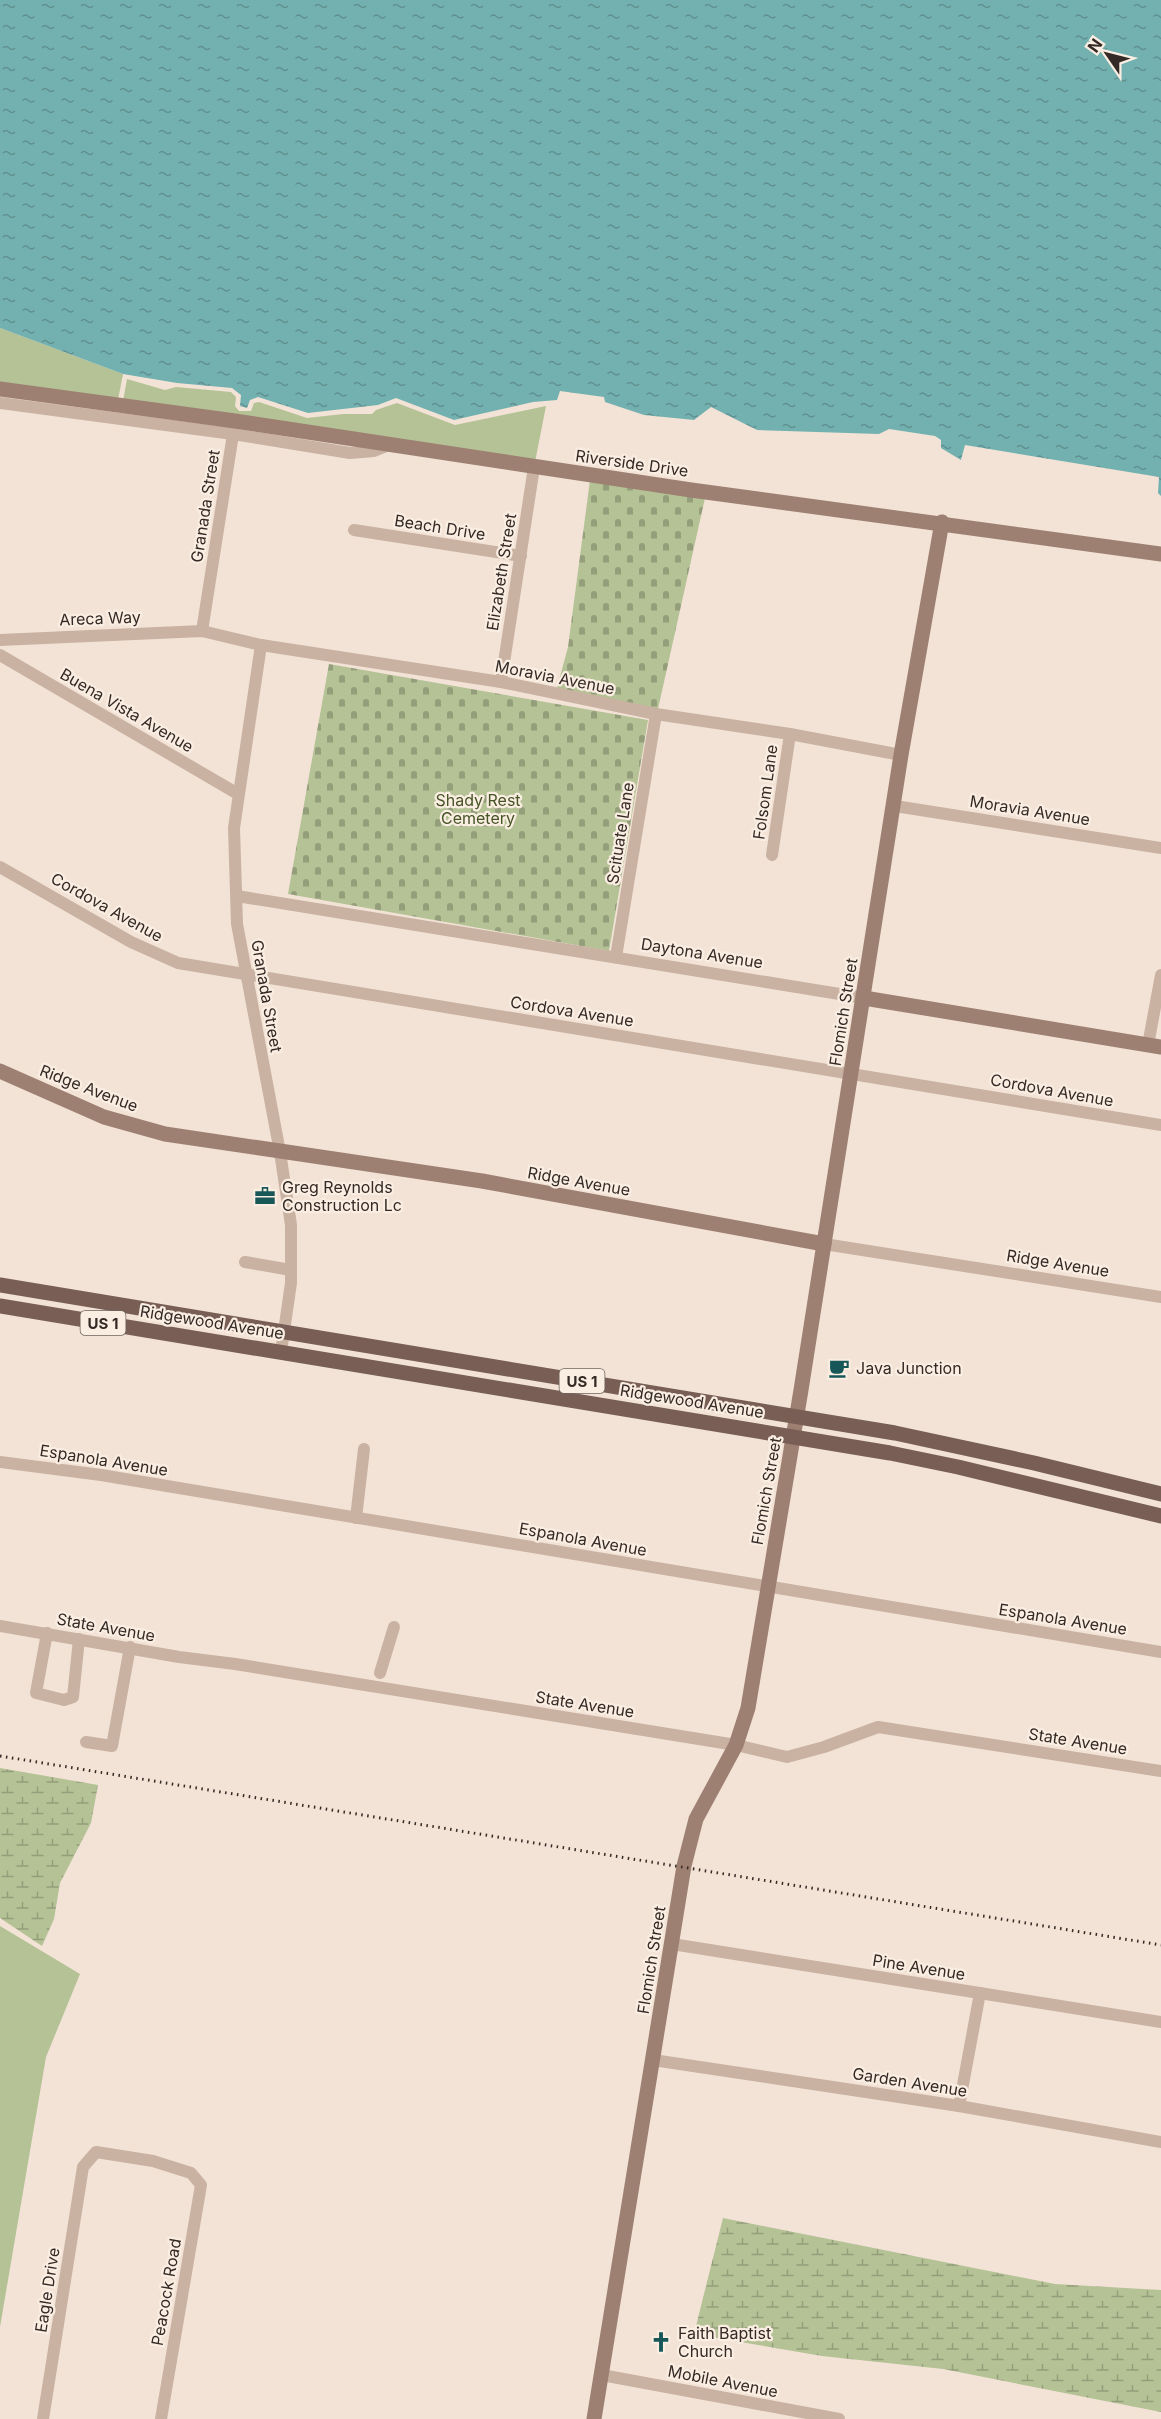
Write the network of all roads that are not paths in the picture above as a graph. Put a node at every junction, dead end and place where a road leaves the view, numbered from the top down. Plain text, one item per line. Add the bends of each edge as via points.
1 (0, 389) edge
2 (0, 403) edge
3 (234, 428) junction
4 (534, 467) junction
5 (942, 522) junction
6 (354, 530) dead end
7 (1161, 554) edge
8 (521, 556) junction
9 (202, 631) junction
10 (0, 640) edge
11 (261, 645) junction
12 (0, 654) edge
13 (501, 682) junction
14 (656, 714) junction
15 (790, 734) junction
16 (901, 755) junction
17 (238, 794) junction
18 (895, 806) junction
19 (1161, 848) edge
20 (772, 855) dead end
21 (0, 867) edge
22 (237, 896) junction
23 (616, 957) junction
24 (1161, 975) edge
25 (245, 976) junction
26 (864, 998) junction
27 (1155, 1046) edge
28 (0, 1071) edge
29 (852, 1073) junction
30 (1161, 1125) edge
31 (280, 1152) junction
32 (824, 1244) junction
33 (245, 1262) dead end
34 (291, 1270) junction
35 (0, 1285) edge
36 (1161, 1297) edge
37 (0, 1306) edge
38 (284, 1332) junction
39 (281, 1352) junction
40 (797, 1416) junction
41 (794, 1436) junction
42 (364, 1449) dead end
43 (0, 1462) edge
44 (1161, 1494) edge
45 (1161, 1516) edge
46 (356, 1518) junction
47 (768, 1588) junction
48 (0, 1626) edge
49 (394, 1627) dead end
50 (47, 1633) junction
51 (80, 1639) junction
52 (130, 1647) junction
53 (1161, 1652) edge
54 (380, 1673) dead end
55 (86, 1742) dead end
56 (736, 1745) junction
57 (1161, 1771) edge
58 (672, 1944) junction
59 (980, 1994) junction
60 (1161, 2022) edge
61 (653, 2060) junction
62 (959, 2106) junction
63 (1161, 2142) edge
64 (83, 2167) joint
65 (602, 2375) junction
66 (42, 2419) edge
67 (161, 2419) edge
68 (594, 2419) edge
69 (839, 2419) edge

1 - 3 street, Riverside Drive
2 - 3 street
3 - 4 street, Riverside Drive via 389,445
3 - 9 street, Granada Street
4 - 5 street, Riverside Drive
4 - 8 street, Elizabeth Street
5 - 7 street, Riverside Drive
5 - 16 street, Flomich Street
6 - 8 street, Beach Drive
8 - 13 street, Elizabeth Street
9 - 10 street, Areca Way
9 - 11 street, Moravia Avenue
11 - 13 street, Moravia Avenue
11 - 17 street, Granada Street
12 - 17 street, Buena Vista Avenue
13 - 14 street, Moravia Avenue
14 - 15 street, Moravia Avenue
14 - 23 street, Scituate Lane
15 - 16 street, Moravia Avenue
15 - 20 street, Folsom Lane
16 - 18 street, Flomich Street
17 - 22 street, Granada Street via 234,828
18 - 19 street, Moravia Avenue
18 - 26 street, Flomich Street
21 - 25 street, Cordova Avenue via 130,942 178,963
22 - 23 street, Daytona Avenue
22 - 25 street, Granada Street
23 - 26 street, Daytona Avenue
24 - 27 street
25 - 29 street, Cordova Avenue
25 - 31 street, Granada Street
26 - 27 street, Daytona Avenue
26 - 29 street, Flomich Street
28 - 31 street, Ridge Avenue via 104,1117 165,1134
29 - 30 street, Cordova Avenue
29 - 32 street, Flomich Street
31 - 32 street, Ridge Avenue via 482,1181
31 - 34 street, Granada Street via 291,1225
32 - 36 street, Ridge Avenue
32 - 40 street, Flomich Street
33 - 34 street
34 - 38 street, Granada Street
35 - 38 main road, Ridgewood Avenue / US 1
37 - 39 main road, Ridgewood Avenue / US 1
38 - 39 street, Granada Street
38 - 40 main road, Ridgewood Avenue / US 1
39 - 41 main road, Ridgewood Avenue / US 1
40 - 41 street, Flomich Street
40 - 44 main road, Ridgewood Avenue / US 1 via 966,1448
41 - 45 main road, Ridgewood Avenue / US 1 via 957,1467
41 - 47 street, Flomich Street
42 - 46 street
43 - 46 street, Espanola Avenue
46 - 47 street, Espanola Avenue
47 - 53 street, Espanola Avenue
47 - 56 street, Flomich Street via 748,1708
48 - 50 street, State Avenue
49 - 54 street
50 - 51 street, State Avenue
50 - 51 street via 36,1693 63,1700 73,1696
51 - 52 street, State Avenue
52 - 55 street via 112,1746
52 - 56 street, State Avenue
56 - 57 street, State Avenue via 787,1757 878,1727
56 - 58 street, Flomich Street via 696,1819
58 - 59 street, Pine Avenue
58 - 61 street, Flomich Street
59 - 60 street, Pine Avenue
59 - 62 street
61 - 62 street, Garden Avenue
61 - 65 street, Flomich Street
62 - 63 street, Garden Avenue
64 - 66 street, Eagle Drive
64 - 67 street, Peacock Road via 96,2152 153,2161 191,2173 201,2185
65 - 68 street, Flomich Street
65 - 69 street, Mobile Avenue

